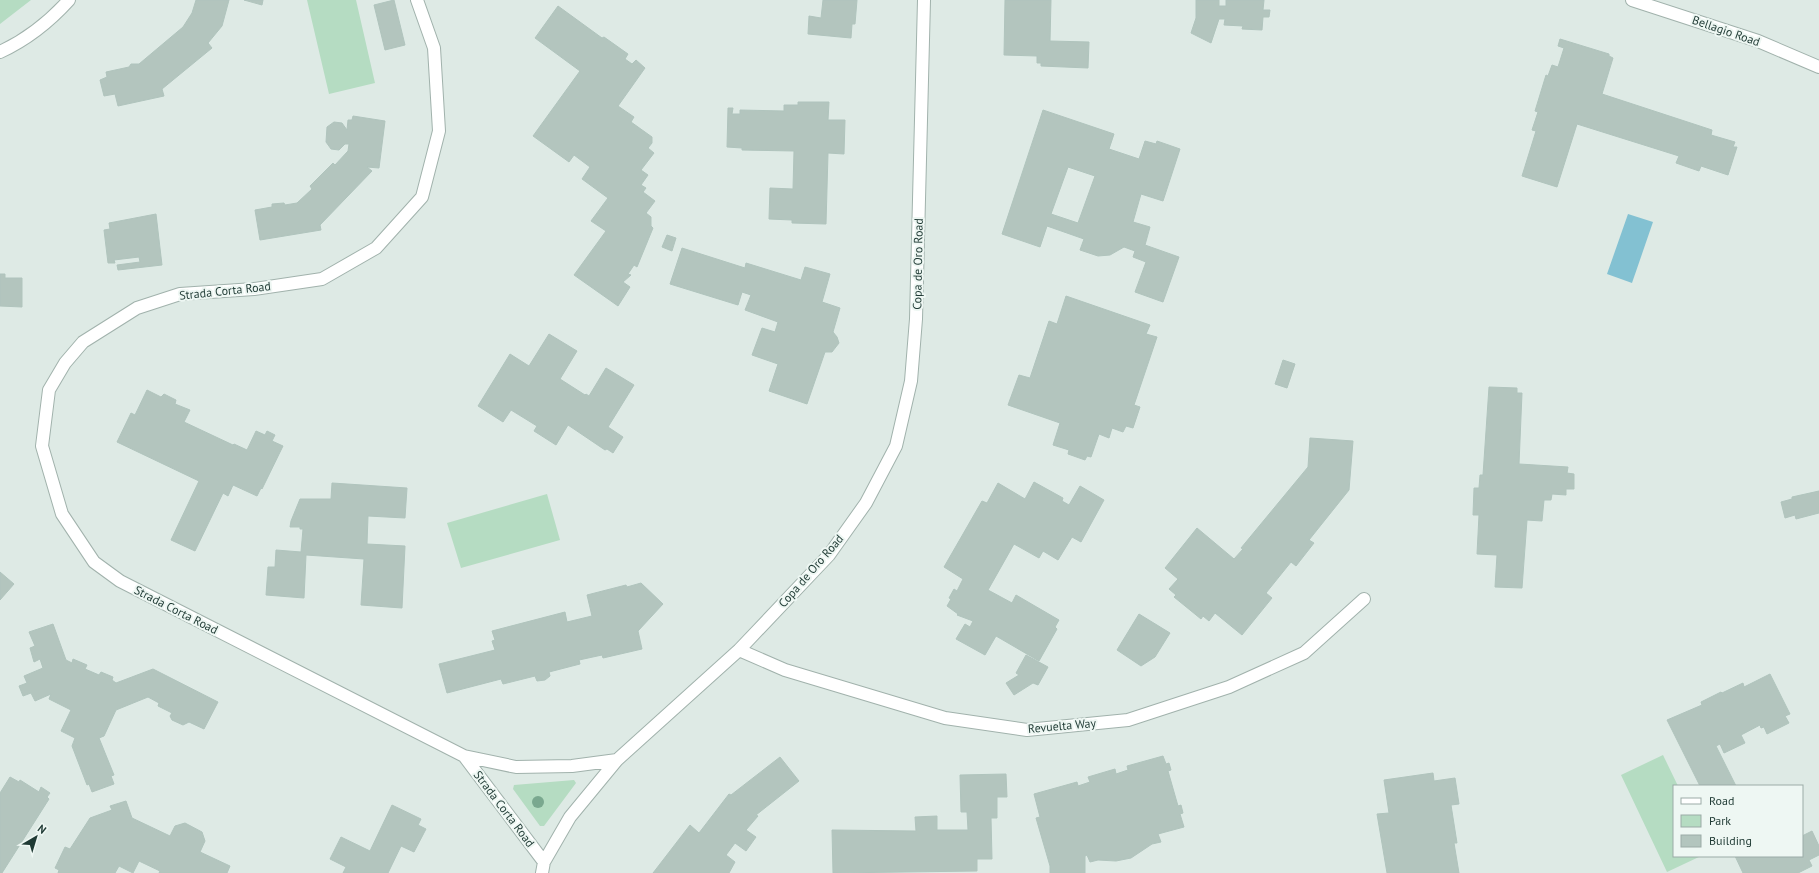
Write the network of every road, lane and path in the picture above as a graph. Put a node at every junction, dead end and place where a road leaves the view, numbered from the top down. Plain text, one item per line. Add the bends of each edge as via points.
1 (69, 0) edge
2 (418, 0) edge
3 (924, 0) edge
4 (1632, 0) edge
5 (0, 52) edge
6 (1819, 67) edge
7 (1364, 598) dead end
8 (739, 650) junction
9 (464, 756) junction
10 (617, 760) junction
11 (543, 868) edge

1 - 5 street via 58,13 17,44
2 - 9 street, Strada Corta Road via 434,48 439,131 422,197 376,248 322,279 254,289 180,294 137,308 83,342 65,363 49,390 42,446 62,514 94,562 120,581
3 - 8 street, Copa de Oro Road via 916,319 911,381 896,446 866,503 829,555
4 - 6 street, Bellagio Road via 1758,41
7 - 8 street, Revuelta Way via 1304,653 1229,687 1128,720 1027,730 946,718 785,670
8 - 10 street, Copa de Oro Road
9 - 10 street, Strada Corta Road via 516,767 572,766
9 - 11 street, Strada Corta Road
10 - 11 street, Copa de Oro Road via 570,817

